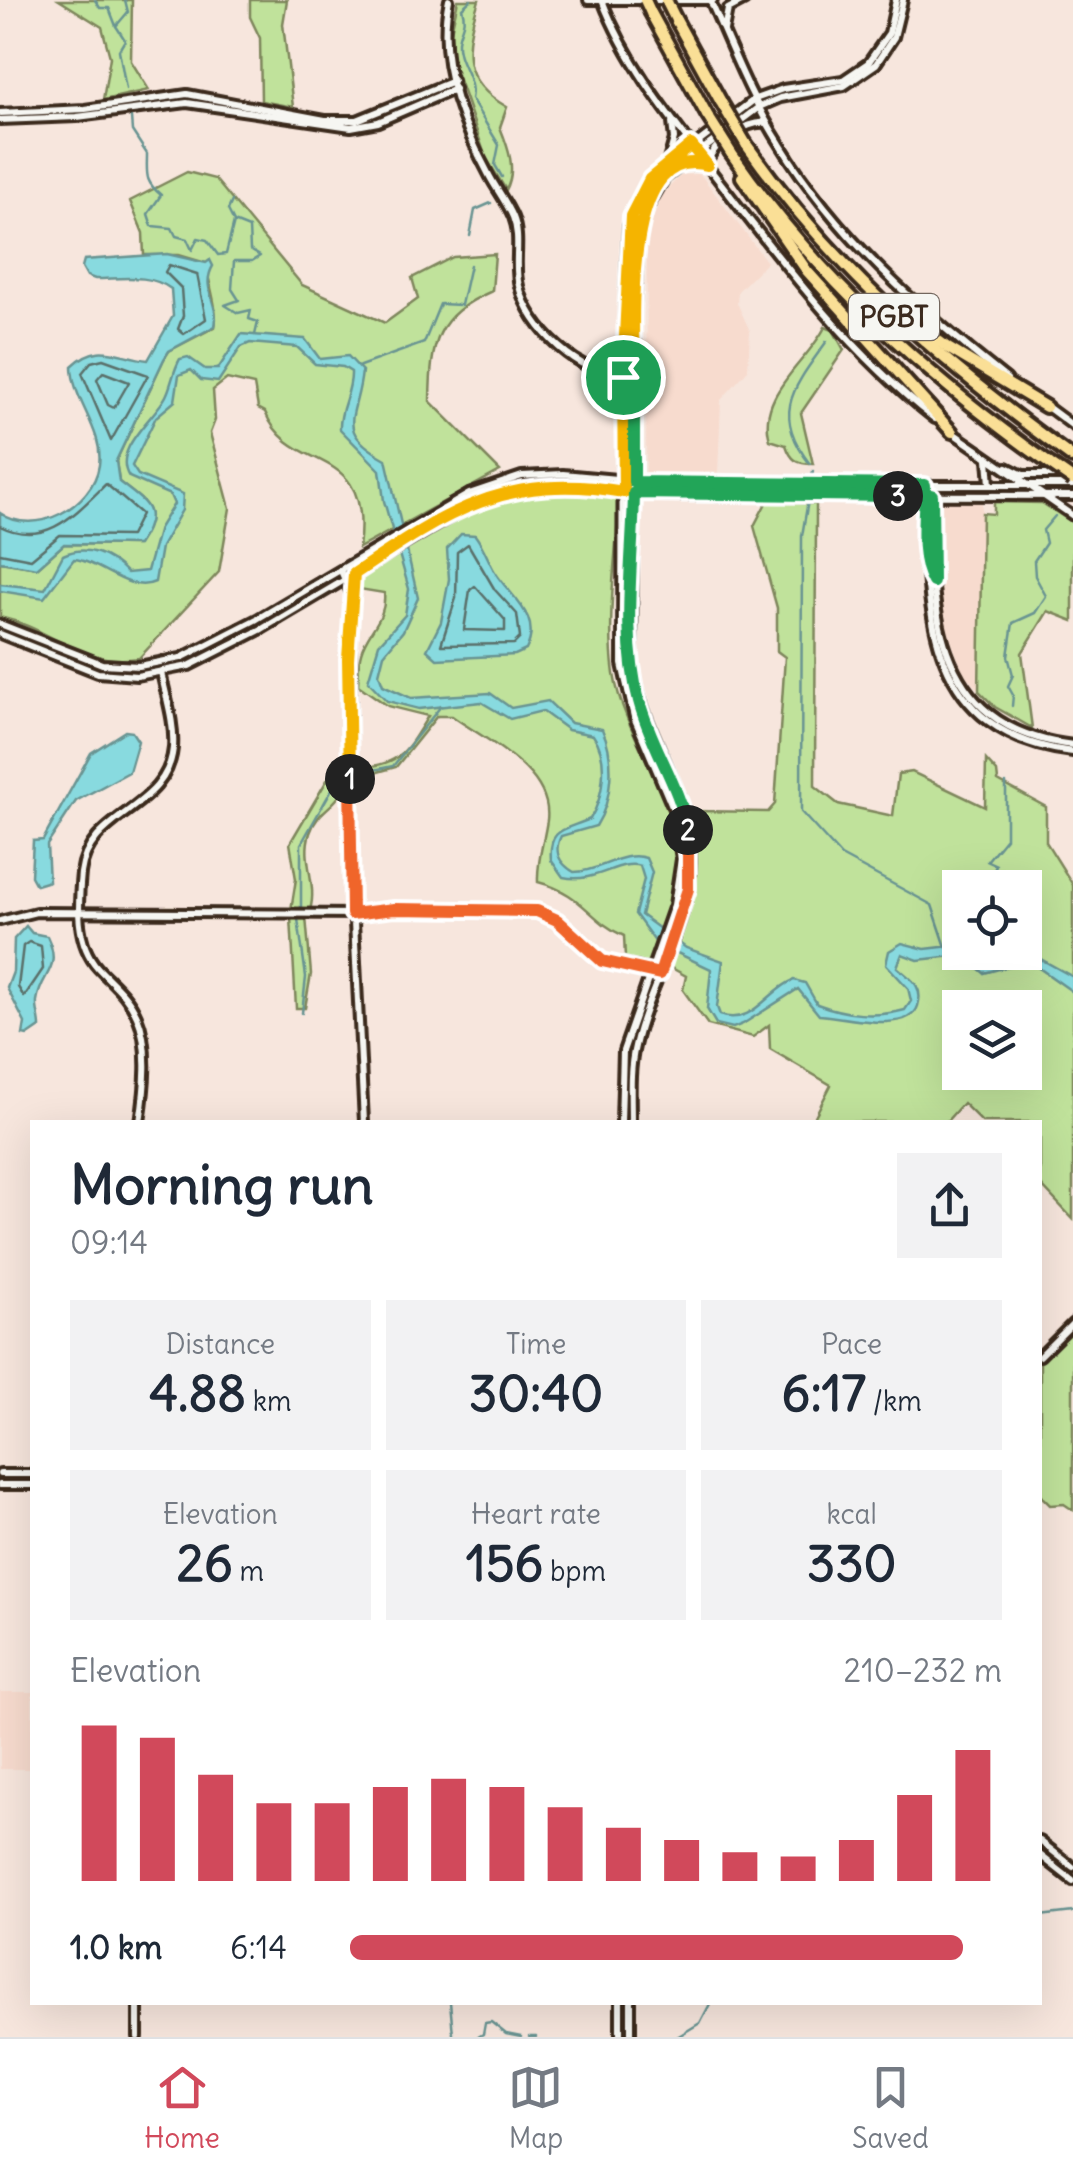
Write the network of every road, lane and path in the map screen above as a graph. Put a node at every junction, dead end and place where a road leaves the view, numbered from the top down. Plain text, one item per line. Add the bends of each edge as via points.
1 (449, 0) edge
2 (588, 0) edge
3 (602, 0) edge
4 (645, 0) edge
5 (666, 0) edge
6 (712, 0) edge
7 (745, 0) edge
8 (900, 0) edge
9 (724, 31) junction
10 (454, 85) junction
11 (757, 104) junction
12 (0, 116) edge
13 (671, 117) junction
14 (768, 124) junction
15 (691, 145) junction
16 (697, 153) junction
17 (707, 165) junction
18 (680, 166) junction
19 (740, 166) junction
20 (663, 167) junction
21 (849, 272) junction
22 (623, 377) junction
23 (634, 377) junction
24 (1046, 407) junction
25 (1073, 426) edge
26 (952, 432) junction
27 (988, 458) junction
28 (1073, 458) edge
29 (1073, 480) edge
30 (624, 481) junction
31 (634, 482) junction
32 (714, 484) junction
33 (990, 484) junction
34 (1027, 484) junction
35 (928, 485) junction
36 (624, 492) junction
37 (634, 493) junction
38 (667, 494) junction
39 (928, 495) junction
40 (1044, 496) junction
41 (1073, 496) edge
42 (1073, 516) edge
43 (926, 566) junction
44 (354, 574) junction
45 (344, 575) junction
46 (933, 582) junction
47 (335, 586) junction
48 (350, 594) junction
49 (0, 624) edge
50 (0, 634) edge
51 (159, 663) junction
52 (121, 666) junction
53 (161, 673) junction
54 (120, 676) junction
55 (1073, 748) edge
56 (80, 912) junction
57 (352, 914) junction
58 (0, 921) edge
59 (651, 966) junction
60 (661, 970) junction
61 (140, 1120) edge
62 (364, 1120) edge
63 (621, 1120) edge
64 (631, 1120) edge
65 (1073, 1323) edge
66 (1042, 1354) edge
67 (0, 1474) edge
68 (30, 1474) edge
69 (0, 1485) edge
70 (30, 1485) edge
71 (1042, 1843) edge
72 (1042, 1857) edge
73 (1073, 1867) edge
74 (1073, 1881) edge
75 (138, 2005) edge
76 (620, 2005) edge
77 (631, 2005) edge
78 (138, 2037) edge
79 (620, 2037) edge
80 (631, 2037) edge

1 - 10 main road via 443,41
2 - 3 main road
3 - 6 main road
3 - 13 main road via 634,66
4 - 19 highway, PGBT, bridge
5 - 21 highway, PGBT, bridge via 746,144
6 - 9 main road
7 - 9 main road via 728,9
8 - 11 main road via 886,39 850,80 783,89
9 - 11 main road
10 - 12 main road via 358,120 188,94
10 - 22 main road via 513,216 518,280 528,310 570,356
11 - 14 main road
11 - 15 main road
11 - 16 main road
13 - 15 main road
13 - 20 main road via 674,140
14 - 17 main road via 746,125 712,152
14 - 24 main road via 867,254 941,326
15 - 16 main road
15 - 20 main road
16 - 17 main road
16 - 18 main road
17 - 18 main road
17 - 26 main road via 870,362
18 - 23 main road via 655,190 640,221
19 - 26 highway via 760,210 806,272
19 - 29 highway, PGBT, bridge via 802,247 873,323 941,383
20 - 22 main road via 640,194 628,226
21 - 24 highway via 948,348
21 - 28 highway, PGBT via 948,365
22 - 23 main road
22 - 30 main road
23 - 31 main road
24 - 25 main road
26 - 27 main road
27 - 29 main road via 1023,474
27 - 33 main road
27 - 34 main road
29 - 34 main road
30 - 31 main road
30 - 36 main road
30 - 45 main road via 522,476 482,488 381,544
31 - 32 main road
31 - 37 main road
32 - 35 main road
32 - 38 main road via 707,491
33 - 34 main road
33 - 35 main road
34 - 40 main road
35 - 39 main road
36 - 37 main road
36 - 44 main road via 540,485 499,493
36 - 59 main road via 624,682 680,844 679,886
37 - 38 main road
37 - 60 main road via 634,679 684,810 690,844 687,897
38 - 39 main road
39 - 40 main road
39 - 43 main road
39 - 46 main road
40 - 41 main road
40 - 42 main road
43 - 46 main road
43 - 55 main road via 932,633 956,685 1012,734
44 - 45 main road
44 - 48 main road
45 - 47 main road
45 - 48 main road
45 - 51 main road via 204,650
46 - 55 main road via 944,648 972,693 1024,732
47 - 48 main road
47 - 53 main road via 198,663
48 - 57 main road
49 - 52 main road via 87,660
50 - 54 main road via 76,667
51 - 52 main road
51 - 53 main road
52 - 54 main road
53 - 54 main road
53 - 56 main road via 172,728 168,768 154,792 106,826 89,848
56 - 57 main road
56 - 58 main road
56 - 61 main road via 87,953 138,1018 144,1052
57 - 59 main road via 537,911 557,920 602,961
57 - 62 main road
59 - 60 main road
59 - 63 main road via 622,1051
60 - 64 main road via 634,1048
65 - 66 main road
67 - 68 main road
69 - 70 main road
71 - 73 main road
72 - 74 main road
75 - 78 main road
76 - 79 main road
77 - 80 main road

